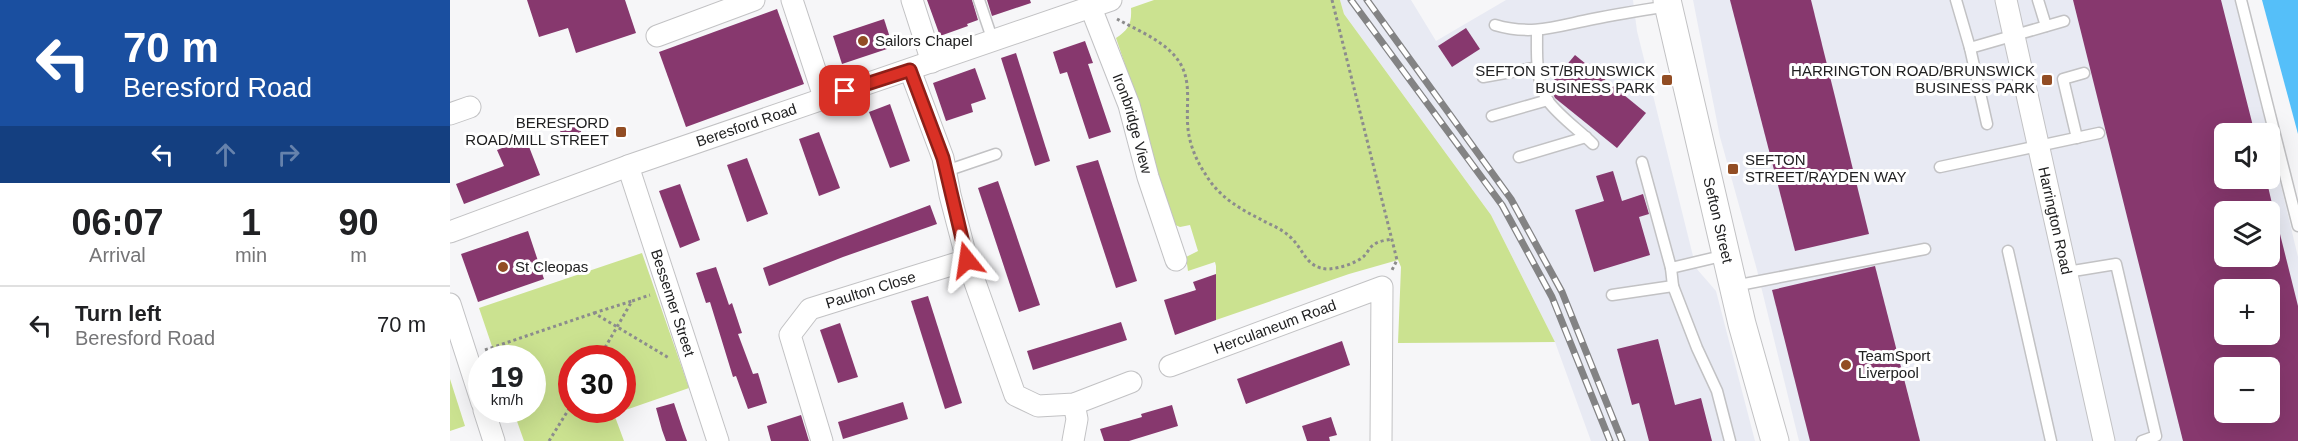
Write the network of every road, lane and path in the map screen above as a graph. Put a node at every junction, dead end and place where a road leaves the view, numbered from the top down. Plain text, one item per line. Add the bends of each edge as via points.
1 (754, 0) edge
2 (792, 0) edge
3 (912, 0) edge
4 (979, 0) edge
5 (1111, 0) edge
6 (1332, 0) edge
7 (1956, 0) edge
8 (2006, 0) edge
9 (2038, 0) edge
10 (2241, 0) edge
11 (1667, 3) edge
12 (1091, 8) junction
13 (2064, 21) dead end
14 (1495, 25) dead end
15 (2046, 27) junction
16 (1537, 31) junction
17 (657, 36) dead end
18 (2014, 37) junction
19 (993, 41) junction
20 (1970, 48) junction
21 (932, 62) junction
22 (1539, 67) junction
23 (910, 70) junction
24 (2084, 73) dead end
25 (1483, 77) dead end
26 (824, 98) junction
27 (1548, 100) junction
28 (470, 107) dead end
29 (450, 114) edge
30 (1491, 116) dead end
31 (1987, 124) dead end
32 (2099, 133) dead end
33 (2078, 138) junction
34 (2039, 146) junction
35 (996, 154) dead end
36 (1519, 157) dead end
37 (1642, 162) dead end
38 (628, 166) junction
39 (1941, 167) dead end
40 (946, 171) junction
41 (2298, 226) edge
42 (450, 232) edge
43 (1392, 239) junction
44 (1178, 246) dead end
45 (1925, 249) dead end
46 (2008, 251) dead end
47 (1726, 255) junction
48 (967, 260) junction
49 (1671, 268) junction
50 (2067, 272) junction
51 (1674, 286) junction
52 (1733, 286) junction
53 (1382, 287) junction
54 (668, 289) junction
55 (1612, 295) dead end
56 (632, 301) junction
57 (450, 304) edge
58 (594, 313) junction
59 (618, 328) junction
60 (607, 345) edge
61 (467, 356) junction
62 (468, 359) edge
63 (1170, 366) dead end
64 (696, 370) junction
65 (1131, 382) dead end
66 (1074, 404) junction
67 (488, 423) edge
68 (560, 423) edge
69 (2157, 439) edge
70 (494, 441) edge
71 (549, 441) edge
72 (717, 441) edge
73 (822, 441) edge
74 (1073, 441) edge
75 (1381, 441) edge
76 (1730, 441) edge
77 (1775, 441) edge
78 (2051, 441) edge
79 (2104, 441) edge
80 (2142, 441) edge

1 - 17 street
2 - 26 street
3 - 21 street
4 - 19 lane
5 - 12 street, Beresford Road
6 - 43 path
7 - 20 lane
8 - 18 street, Harrington Road
9 - 15 lane
10 - 41 lane
11 - 16 lane
11 - 47 street, Sefton Street
12 - 19 street, Beresford Road
12 - 43 path via 1157,42 1177,58 1189,91 1190,142 1205,174 1230,202 1288,234 1312,265 1330,269 1347,265 1364,256 1373,244
12 - 44 street, Ironbridge View via 1129,105 1148,177
13 - 15 lane
14 - 16 lane
15 - 18 lane
16 - 22 lane
18 - 20 lane
18 - 34 street, Harrington Road
19 - 21 street, Beresford Road
20 - 31 lane
21 - 23 street, Beresford Road
22 - 25 lane
22 - 27 lane via 1542,90
23 - 26 street, Beresford Road
23 - 40 street
24 - 33 lane via 2063,79
26 - 38 street, Beresford Road
27 - 30 lane
27 - 36 lane via 1590,141
28 - 29 street
32 - 33 lane
33 - 34 lane
34 - 39 lane
34 - 50 street, Harrington Road
35 - 40 lane
37 - 49 lane
38 - 42 street, Beresford Road
38 - 54 street, Bessemer Street
40 - 48 street
43 - 53 path via 1397,260
45 - 52 lane
46 - 78 lane
47 - 49 lane
47 - 52 street, Sefton Street
48 - 66 street via 1015,395 1038,406
48 - 73 street, Paulton Close via 810,309 789,335
49 - 51 lane
50 - 69 lane via 2116,264
50 - 79 street, Harrington Road
51 - 55 lane
51 - 76 lane via 1717,391
52 - 77 street, Sefton Street
53 - 63 street, Herculaneum Road
53 - 75 street
54 - 56 path
54 - 64 street, Bessemer Street
56 - 58 path
56 - 59 path
57 - 61 street
58 - 59 path
58 - 61 path
59 - 60 path
59 - 64 path
61 - 62 street
64 - 72 street, Bessemer Street
65 - 66 street
66 - 74 street via 1077,419
67 - 70 street
68 - 71 path
69 - 80 lane

